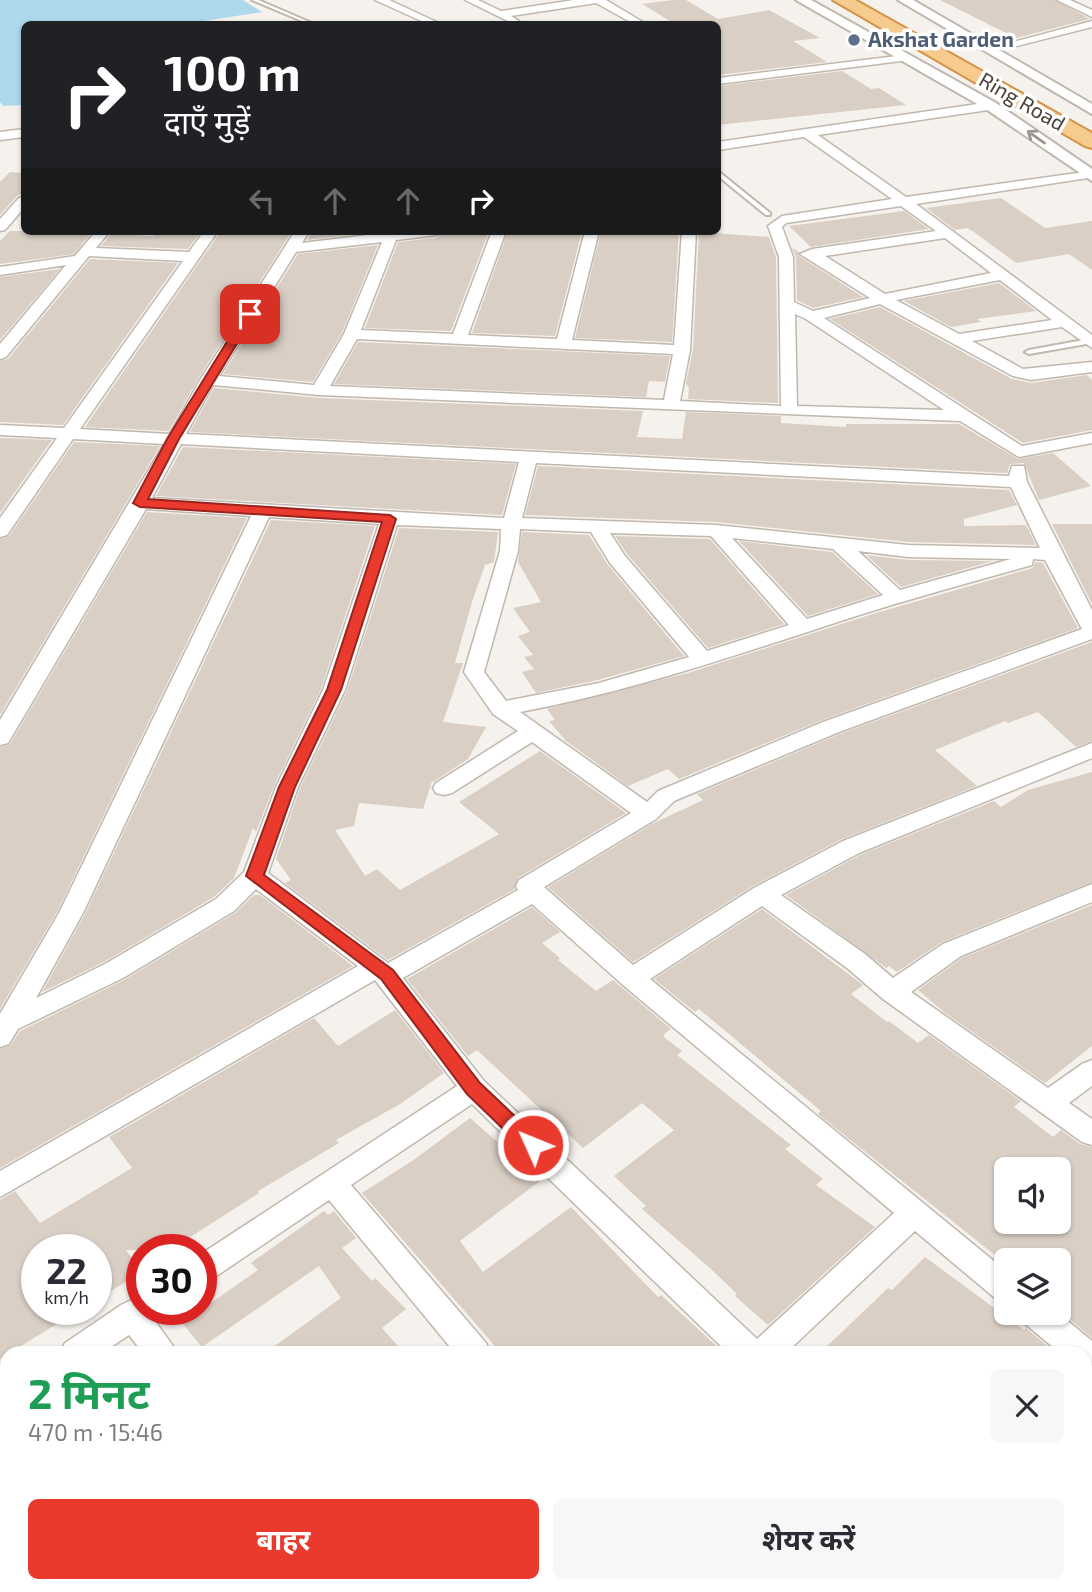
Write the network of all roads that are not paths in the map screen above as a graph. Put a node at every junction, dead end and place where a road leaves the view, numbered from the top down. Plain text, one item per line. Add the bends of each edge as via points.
1 (254, 0) edge
2 (380, 0) edge
3 (470, 0) edge
4 (596, 0) edge
5 (802, 0) edge
6 (842, 0) edge
7 (873, 0) edge
8 (904, 0) edge
9 (1062, 0) edge
10 (1092, 13) edge
11 (500, 14) junction
12 (306, 21) edge
13 (429, 21) edge
14 (513, 21) edge
15 (635, 21) edge
16 (1092, 24) edge
17 (899, 32) junction
18 (881, 45) junction
19 (905, 58) junction
20 (980, 60) junction
21 (721, 79) edge
22 (991, 106) junction
23 (1092, 110) edge
24 (1092, 124) edge
25 (805, 132) junction
26 (21, 133) edge
27 (0, 136) edge
28 (1092, 142) edge
29 (721, 146) edge
30 (721, 175) edge
31 (1090, 175) edge
32 (903, 200) junction
33 (21, 204) edge
34 (768, 214) dead end
35 (0, 227) edge
36 (948, 233) junction
37 (100, 235) edge
38 (209, 235) edge
39 (299, 235) edge
40 (410, 235) edge
41 (498, 235) edge
42 (591, 235) edge
43 (689, 235) edge
44 (390, 238) junction
45 (291, 247) junction
46 (812, 253) junction
47 (84, 256) junction
48 (195, 257) junction
49 (786, 257) junction
50 (0, 271) edge
51 (1002, 275) junction
52 (882, 299) junction
53 (788, 305) junction
54 (811, 316) junction
55 (1065, 322) junction
56 (352, 334) junction
57 (957, 340) junction
58 (458, 341) junction
59 (1091, 342) edge
60 (563, 345) junction
61 (682, 350) junction
62 (1029, 352) dead end
63 (0, 354) edge
64 (1092, 367) edge
65 (208, 380) junction
66 (319, 390) junction
67 (671, 405) junction
68 (789, 411) junction
69 (962, 416) junction
70 (0, 430) edge
71 (69, 435) junction
72 (1092, 438) edge
73 (173, 439) junction
74 (1019, 452) junction
75 (529, 458) junction
76 (1018, 482) junction
77 (140, 503) junction
78 (263, 510) junction
79 (390, 519) junction
80 (511, 524) junction
81 (596, 525) junction
82 (0, 531) edge
83 (716, 531) junction
84 (837, 542) junction
85 (1052, 554) junction
86 (897, 597) junction
87 (803, 627) junction
88 (1092, 630) edge
89 (703, 660) junction
90 (501, 709) junction
91 (534, 731) junction
92 (0, 738) edge
93 (1092, 750) edge
94 (444, 788) dead end
95 (648, 814) junction
96 (255, 876) junction
97 (534, 891) junction
98 (1092, 892) edge
99 (762, 894) junction
100 (382, 971) junction
101 (632, 978) junction
102 (892, 992) junction
103 (3, 1032) edge
104 (1092, 1071) edge
105 (474, 1089) junction
106 (1050, 1102) junction
107 (1092, 1134) edge
108 (332, 1183) junction
109 (0, 1185) edge
110 (914, 1213) junction
111 (217, 1259) edge
112 (994, 1279) edge
113 (126, 1319) edge
114 (145, 1325) edge
115 (1049, 1325) edge
116 (86, 1346) edge
117 (158, 1346) edge
118 (469, 1346) edge
119 (743, 1346) edge
120 (772, 1346) edge
121 (1074, 1346) edge

1 - 12 lane
2 - 13 street
3 - 11 street
4 - 11 street
4 - 15 street
5 - 18 street
6 - 17 highway, Ring Road
7 - 20 highway, Ring Road
8 - 20 street
9 - 10 street
11 - 14 street
16 - 20 street
17 - 18 highway
17 - 20 highway, Ring Road
18 - 19 street
19 - 21 street
19 - 22 street
20 - 23 street
20 - 24 highway, Ring Road
20 - 28 highway, Ring Road
22 - 25 street
31 -> 22 street
25 - 29 street
25 - 32 street
26 - 27 street
30 - 34 lane
31 - 32 street
32 - 36 street
32 - 49 street via 782,220 775,226
33 - 35 street
36 - 46 street
36 - 51 street
37 - 47 street
38 - 48 street
39 - 45 street
40 - 44 street
41 - 58 street
42 - 60 street
43 - 61 street
44 - 45 street
44 - 56 street
45 - 65 street
46 - 49 street
46 - 52 street
47 - 48 street
47 - 50 street
47 - 63 street
48 - 71 street
49 - 53 street
51 - 52 street
51 - 55 street
52 - 54 street
52 - 57 street
53 - 54 street
53 - 68 street
54 - 69 street
55 - 57 street
55 - 59 street
56 - 58 street
56 - 66 street
57 - 64 street via 1026,375
58 - 60 street
59 - 62 lane
60 - 61 street
61 - 67 street
65 - 66 street
65 - 73 street
66 - 67 street
67 - 68 street
68 - 69 street
69 - 74 street
70 - 71 street
71 - 73 street
71 - 82 street
72 - 74 street
73 - 75 street
73 - 77 street
74 - 76 street
75 - 76 street
75 - 80 street
76 - 85 street
77 - 78 street
77 - 92 street
78 - 79 street
78 - 103 street via 71,913
79 - 80 street
79 - 96 street via 334,690 287,787
80 - 81 street
80 - 90 street via 509,551 474,672
81 - 83 street
81 - 89 street via 617,559
83 - 84 street
83 - 87 street
84 - 85 street via 908,551
84 - 86 street
85 - 86 street
85 - 88 street
86 - 87 street
87 - 89 street
88 - 95 street via 831,727 666,796
89 - 90 street via 564,699
90 - 91 street
91 - 94 street
91 - 95 street
93 - 99 street via 850,847
95 - 97 street via 528,886
96 - 100 street
96 - 103 street via 225,905
97 - 100 street
97 - 101 street
98 - 102 street via 952,950
99 - 101 street
99 - 102 street
100 - 105 street
100 - 109 street
101 - 110 street
102 - 106 street
104 - 106 street
105 - 108 street
105 - 119 street
106 - 107 street
108 - 111 street
108 - 118 street
110 - 112 street
110 - 120 street
113 - 116 street
114 - 117 street
115 - 121 street

